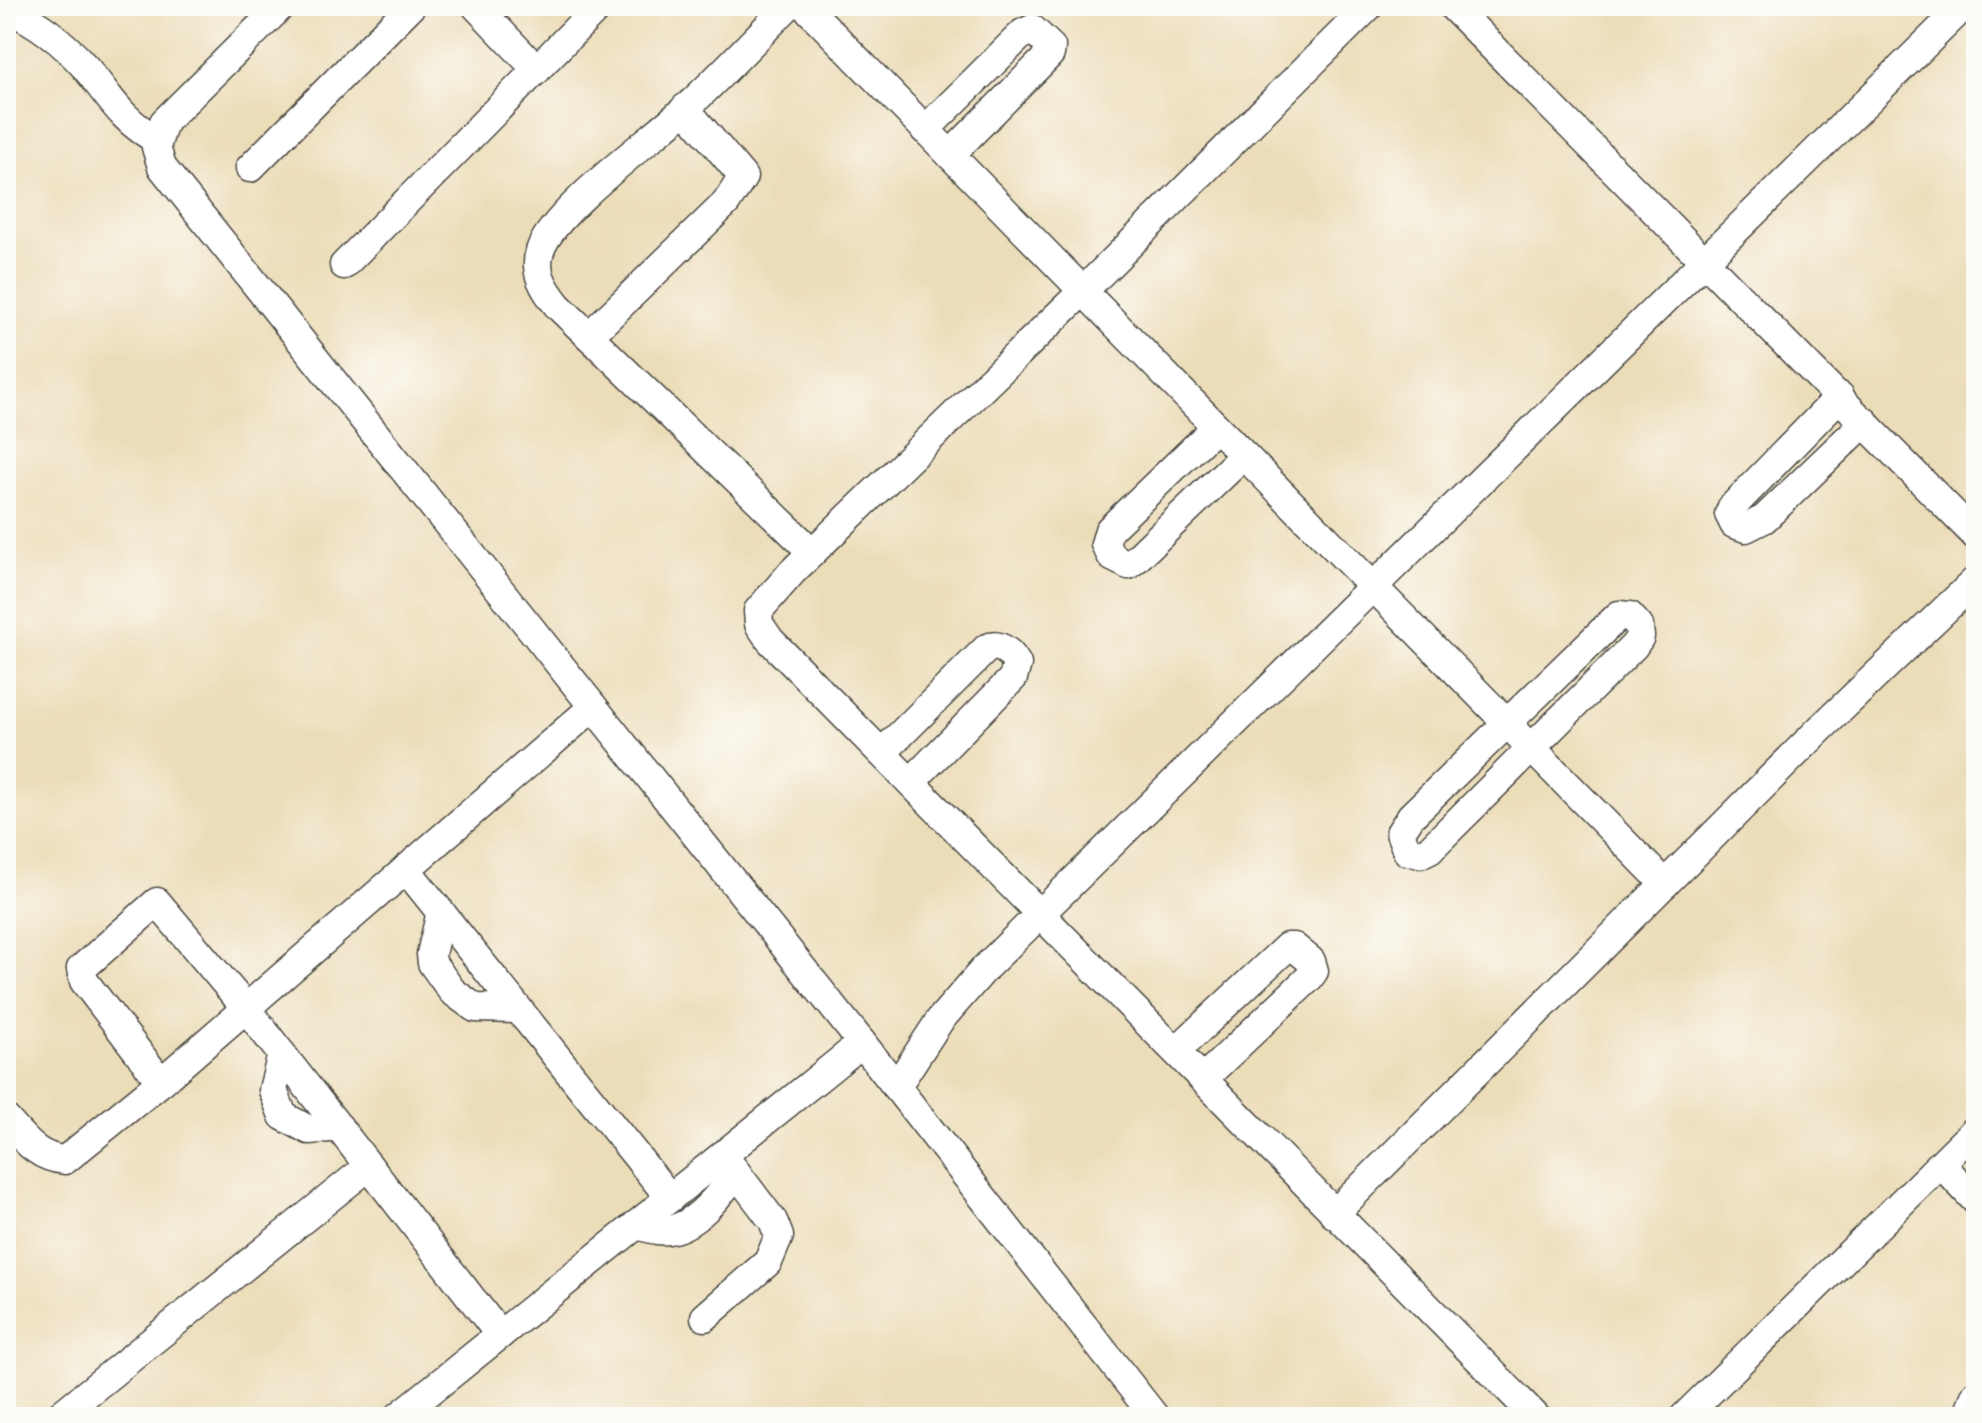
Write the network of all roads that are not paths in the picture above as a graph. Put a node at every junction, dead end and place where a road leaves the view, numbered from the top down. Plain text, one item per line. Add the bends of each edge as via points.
1 (281, 6) edge
2 (411, 6) edge
3 (476, 6) edge
4 (599, 6) edge
5 (788, 6) edge
6 (805, 6) edge
7 (1369, 6) edge
8 (1452, 6) edge
9 (1964, 6) edge
10 (6, 8) edge
11 (537, 70) junction
12 (685, 108) junction
13 (925, 130) junction
14 (156, 139) junction
15 (950, 155) junction
16 (250, 168) dead end
17 (1705, 261) junction
18 (344, 265) dead end
19 (1083, 291) junction
20 (589, 336) junction
21 (1840, 396) junction
22 (1865, 422) junction
23 (1216, 427) junction
24 (1244, 455) junction
25 (1976, 536) edge
26 (812, 552) junction
27 (1976, 580) edge
28 (1374, 587) junction
29 (593, 707) junction
30 (1507, 725) junction
31 (1531, 749) junction
32 (882, 753) junction
33 (911, 782) junction
34 (406, 869) junction
35 (1665, 884) junction
36 (441, 912) junction
37 (1042, 913) junction
38 (246, 1008) junction
39 (518, 1009) junction
40 (862, 1043) junction
41 (1177, 1050) junction
42 (1204, 1078) junction
43 (161, 1082) junction
44 (896, 1087) junction
45 (6, 1119) edge
46 (1976, 1129) edge
47 (730, 1164) junction
48 (1941, 1164) junction
49 (369, 1166) junction
50 (670, 1198) junction
51 (1976, 1201) edge
52 (1334, 1214) junction
53 (636, 1225) junction
54 (705, 1317) dead end
55 (500, 1335) junction
56 (1976, 1394) edge
57 (429, 1408) edge
58 (58, 1417) edge
59 (398, 1417) edge
60 (1155, 1417) edge
61 (1536, 1417) edge
62 (1684, 1417) edge
63 (1974, 1417) edge

1 - 14 street via 164,122
2 - 16 street
3 - 11 street
4 - 11 street
5 - 12 street
6 - 13 street
7 - 19 street
8 - 17 street
9 - 17 street
10 - 14 street via 49,30 115,109
11 - 18 street
12 - 20 street via 573,208 542,245 542,283
12 - 20 street via 743,177 726,203
13 - 15 street
13 - 15 street via 1023,33 1038,32 1051,47 1050,54
14 - 29 street via 162,167
15 - 19 street
17 - 21 street
17 - 28 street
19 - 23 street
19 - 26 street
20 - 26 street
21 - 22 street
21 - 22 street via 1732,507 1734,524 1746,528 1764,519
22 - 25 street
23 - 24 street
23 - 24 street via 1109,530 1105,544 1112,557 1128,565 1136,559
24 - 28 street
26 - 32 street via 763,604 759,624
27 - 35 street
28 - 30 street
28 - 37 street
29 - 34 street
29 - 40 street
30 - 31 street
30 - 31 street via 1404,825 1400,840 1407,851 1420,854 1430,849
30 - 31 street via 1613,619 1635,619 1641,631 1634,646
31 - 35 street
32 - 33 street
32 - 33 street via 987,648 996,646 1010,654 1017,664 1013,678
33 - 37 street
34 - 36 street
34 - 38 street
35 - 52 street
36 - 39 street
36 - 39 street via 432,963 452,991 475,1008
37 - 41 street
37 - 44 street via 960,997
38 - 43 street
38 - 43 street via 161,903 152,903 81,969 84,981
38 - 49 street via 282,1054 273,1090 283,1116 309,1130 339,1127
39 - 50 street
40 - 44 street
40 - 47 street
41 - 42 street
41 - 42 street via 1287,947 1311,961 1314,971 1309,978
42 - 52 street
43 - 45 street via 65,1160 35,1151
44 - 60 street
46 - 48 street
47 - 50 street
47 - 53 street via 707,1207 680,1226 667,1231
47 - 54 street via 779,1236 768,1262
48 - 51 street
48 - 62 street
49 - 55 street
49 - 58 street
50 - 53 street
52 - 61 street
53 - 55 street
55 - 57 street
56 - 63 street
57 - 59 street

